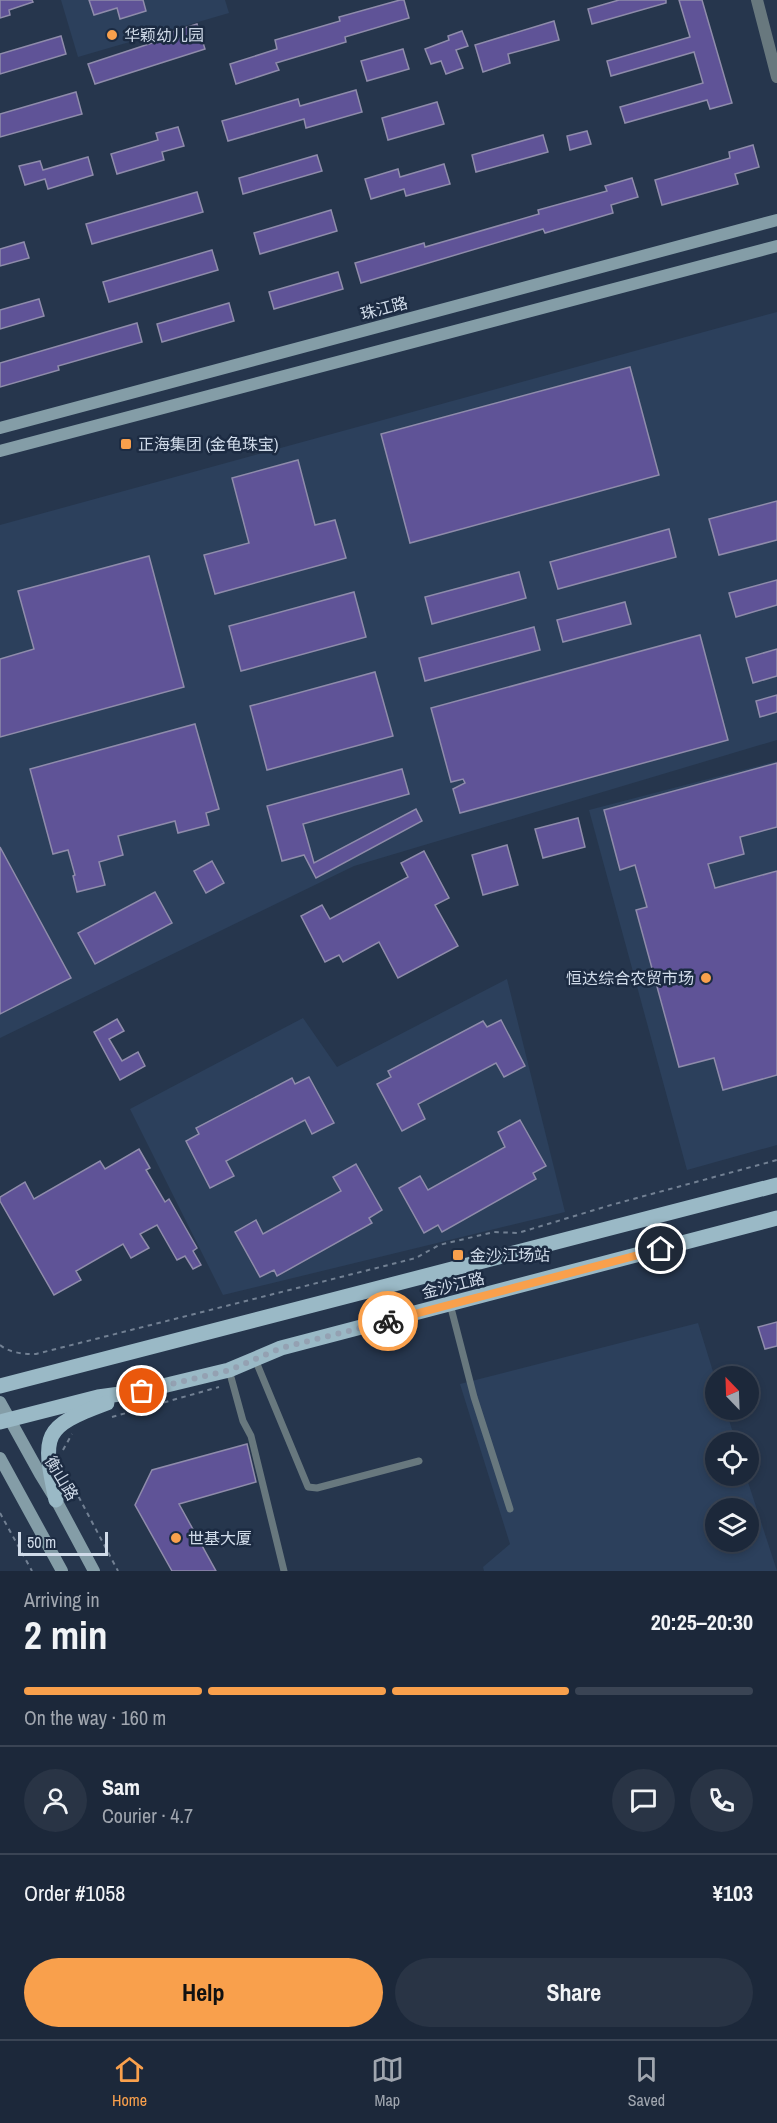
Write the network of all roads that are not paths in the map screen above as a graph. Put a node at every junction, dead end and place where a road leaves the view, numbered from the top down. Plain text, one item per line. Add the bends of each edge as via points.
1 (757, 0) edge
2 (777, 77) edge
3 (777, 220) edge
4 (777, 246) edge
5 (0, 428) edge
6 (0, 451) edge
7 (777, 1185) edge
8 (777, 1218) edge
9 (450, 1304) junction
10 (255, 1359) junction
11 (231, 1376) junction
12 (0, 1386) edge
13 (142, 1391) junction
14 (0, 1402) edge
15 (4, 1421) edge
16 (0, 1458) edge
17 (419, 1461) dead end
18 (56, 1500) junction
19 (510, 1509) dead end
20 (62, 1571) edge
21 (94, 1571) edge
22 (284, 1571) edge

1 - 2 street
3 - 5 main road, 珠江路
4 - 6 main road
7 - 12 main road, 金沙江路
8 - 9 main road, 金沙江路
9 - 10 main road, 金沙江路 via 281,1348
9 - 19 lane via 471,1387
10 - 11 main road, 金沙江路
10 - 17 lane via 308,1487 317,1488
11 - 13 main road, 金沙江路
11 - 22 lane via 243,1421 252,1436
13 - 15 main road, 金沙江路 via 98,1397
13 - 18 main road via 79,1413 58,1425 49,1439 47,1454
14 - 15 main road, 衡山路
15 - 18 main road, 衡山路
16 - 20 main road
18 - 21 main road, 衡山路

